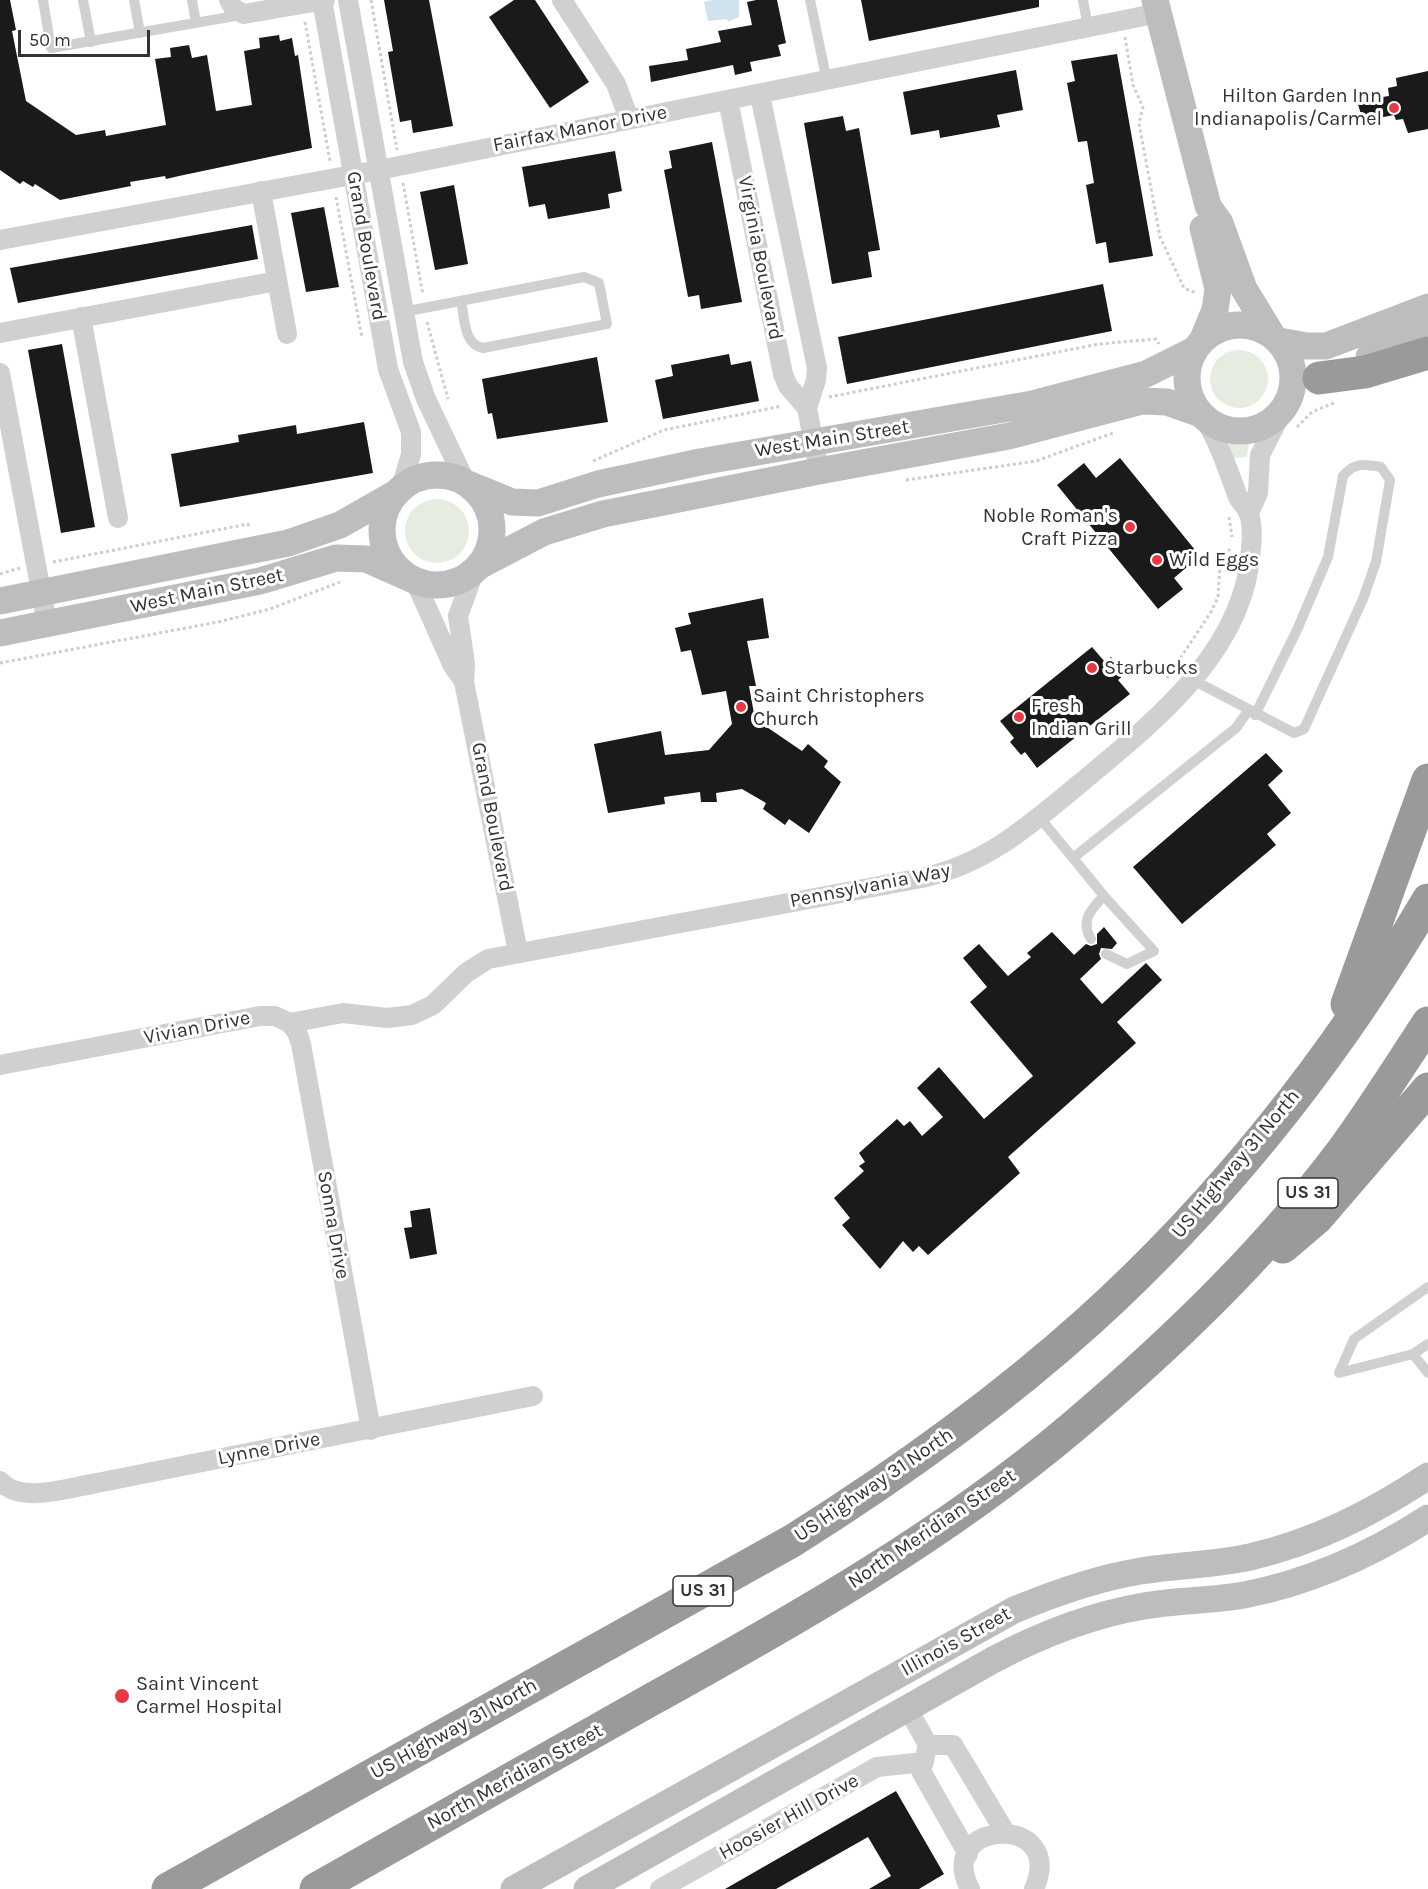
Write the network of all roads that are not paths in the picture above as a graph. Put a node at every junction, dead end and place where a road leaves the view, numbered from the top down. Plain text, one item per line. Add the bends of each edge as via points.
1 (43, 0) edge
2 (83, 0) edge
3 (134, 0) edge
4 (192, 0) edge
5 (230, 0) edge
6 (323, 0) edge
7 (348, 0) edge
8 (562, 0) edge
9 (810, 0) edge
10 (1083, 0) edge
11 (1157, 7) edge
12 (244, 14) junction
13 (196, 23) junction
14 (1088, 27) junction
15 (140, 33) junction
16 (91, 42) junction
17 (827, 81) junction
18 (760, 94) junction
19 (728, 100) junction
20 (629, 119) junction
21 (379, 170) junction
22 (353, 175) junction
23 (261, 191) junction
24 (1208, 206) junction
25 (0, 240) edge
26 (277, 281) junction
27 (462, 301) junction
28 (1428, 307) edge
29 (403, 312) junction
30 (81, 317) junction
31 (0, 333) edge
32 (287, 334) dead end
33 (1428, 334) edge
34 (1276, 338) junction
35 (1198, 345) junction
36 (1428, 353) edge
37 (0, 373) edge
38 (1330, 389) junction
39 (806, 403) junction
40 (1289, 413) junction
41 (1201, 414) junction
42 (813, 442) junction
43 (819, 471) junction
44 (467, 484) junction
45 (399, 490) junction
46 (1249, 513) junction
47 (118, 518) dead end
48 (476, 569) junction
49 (412, 579) junction
50 (41, 593) junction
51 (0, 602) edge
52 (47, 623) junction
53 (0, 633) edge
54 (1193, 680) junction
55 (464, 682) junction
56 (1251, 713) junction
57 (1428, 780) edge
58 (1039, 817) junction
59 (1073, 858) junction
60 (1104, 896) junction
61 (1428, 900) edge
62 (1091, 939) dead end
63 (518, 952) junction
64 (1106, 954) dead end
65 (290, 1023) junction
66 (1428, 1023) edge
67 (1330, 1050) junction
68 (0, 1065) edge
69 (1428, 1089) edge
70 (1428, 1287) edge
71 (1167, 1344) junction
72 (1428, 1344) edge
73 (1413, 1354) junction
74 (1428, 1373) edge
75 (533, 1396) dead end
76 (371, 1430) junction
77 (1428, 1476) edge
78 (3, 1484) edge
79 (1428, 1518) edge
80 (899, 1693) junction
81 (926, 1753) junction
82 (1005, 1832) junction
83 (968, 1854) junction
84 (168, 1889) edge
85 (316, 1889) edge
86 (514, 1889) edge
87 (587, 1889) edge
88 (660, 1889) edge
89 (970, 1889) edge
90 (1034, 1889) edge

1 - 16 lane via 51,48
2 - 16 lane
3 - 15 lane
4 - 13 lane
5 - 12 street via 234,9
6 - 12 street
6 - 22 street, Grand Boulevard
7 - 21 street, Grand Boulevard
8 - 20 street via 616,84
9 - 17 lane
10 - 14 lane
11 - 14 street, Fairfax Manor Drive
11 - 24 main road
12 - 13 lane
13 - 15 lane
14 - 17 street, Fairfax Manor Drive
15 - 16 lane
17 - 18 street, Fairfax Manor Drive
18 - 19 street, Fairfax Manor Drive
18 - 39 street, Virginia Boulevard via 817,368
19 - 20 street, Fairfax Manor Drive
19 - 39 street, Virginia Boulevard via 783,375 788,386
20 - 21 street, Fairfax Manor Drive
21 - 22 street, Fairfax Manor Drive
21 - 29 street, Grand Boulevard
22 - 23 street, Fairfax Manor Drive
22 - 45 street, Grand Boulevard via 388,369 411,432 411,454
23 - 25 street, Fairfax Manor Drive
23 - 26 street
24 - 34 main road via 1220,224 1244,289
24 - 35 main road via 1203,230 1218,294 1215,310
26 - 30 street
26 - 32 street
27 - 27 lane via 584,277 599,283 607,324 475,347 469,339
27 - 29 lane
28 - 34 main road via 1326,346 1307,346
29 - 44 street, Grand Boulevard via 422,388
30 - 31 street
30 - 47 street
33 - 38 main road
34 - 35 main road via 1254,326 1240,324 1220,328
34 - 40 main road via 1289,356 1294,375
35 - 41 main road via 1188,364 1186,379 1192,401
35 - 42 main road, West Main Street via 1146,374 1032,405
36 - 38 highway via 1365,372
37 - 50 street
38 - 40 main road
39 - 42 street, Virginia Boulevard
40 - 41 main road via 1243,431 1220,427
40 - 46 street, Pennsylvania Way via 1260,455 1258,493
41 - 43 main road, West Main Street via 1167,402 1142,400 1009,436
41 - 46 street, Pennsylvania Way via 1218,441 1239,499
42 - 43 street, Virginia Boulevard
42 - 44 main road, West Main Street via 607,482 532,504 512,502
43 - 48 main road, West Main Street via 577,520 530,538
44 - 45 main road via 436,475 421,477
44 - 48 main road via 484,501 492,526 491,543
45 - 49 main road via 385,512 382,534 387,554
45 - 50 main road, West Main Street via 345,523 297,541
46 - 54 street, Pennsylvania Way via 1251,550 1244,588 1224,633
48 - 49 main road via 456,582 442,585
48 - 55 street, Grand Boulevard via 458,616
49 - 52 main road, West Main Street via 366,559 342,557 270,579
49 - 55 street, Grand Boulevard
50 - 51 main road, West Main Street
50 - 52 street
52 - 53 main road, West Main Street
54 - 56 lane
54 - 58 street, Pennsylvania Way via 1152,724
55 - 63 street, Grand Boulevard
56 - 56 lane via 1294,733 1304,729 1376,562 1390,480 1381,467 1361,464 1343,476 1328,557 1297,630
56 - 59 lane
57 - 67 highway
58 - 59 lane
58 - 63 street, Pennsylvania Way via 989,853 943,873
59 - 60 lane
60 - 62 lane via 1090,909 1086,931
60 - 64 lane via 1154,951 1127,964
61 - 67 highway, US Highway 31 North / US 31
63 - 65 street, Vivian Drive via 488,959 466,973 433,1005 412,1015 387,1018 343,1013
65 - 68 street, Vivian Drive via 275,1016 260,1016
65 - 76 street, Sonna Drive via 301,1044
66 - 71 highway, North Meridian Street / US 31 via 1319,1180
67 - 84 highway, US Highway 31 North / US 31 via 1232,1176 1144,1268 1026,1375 925,1454 792,1541
69 - 71 highway via 1317,1218
70 - 73 lane via 1354,1339 1339,1374
71 - 85 highway, North Meridian Street / US 31 via 1023,1467 857,1582
72 - 73 lane
73 - 74 lane
75 - 76 street, Lynne Drive
76 - 78 street, Lynne Drive via 92,1484 30,1493
77 - 80 main road, Illinois Street via 1371,1512 1301,1542 1228,1561 1119,1575 1040,1600 991,1622
79 - 80 main road, Illinois Street via 1377,1549 1293,1583 1242,1595 1143,1606 1059,1630
80 - 81 street
80 - 86 main road, Illinois Street
80 - 87 main road, Illinois Street
81 - 82 street, Hoosier Hill Drive via 953,1745
81 - 83 street via 921,1771
81 - 88 street, Hoosier Hill Drive via 877,1767
82 - 83 street via 980,1839
82 - 90 street via 1029,1843 1036,1854 1039,1866
83 - 89 street via 964,1870

